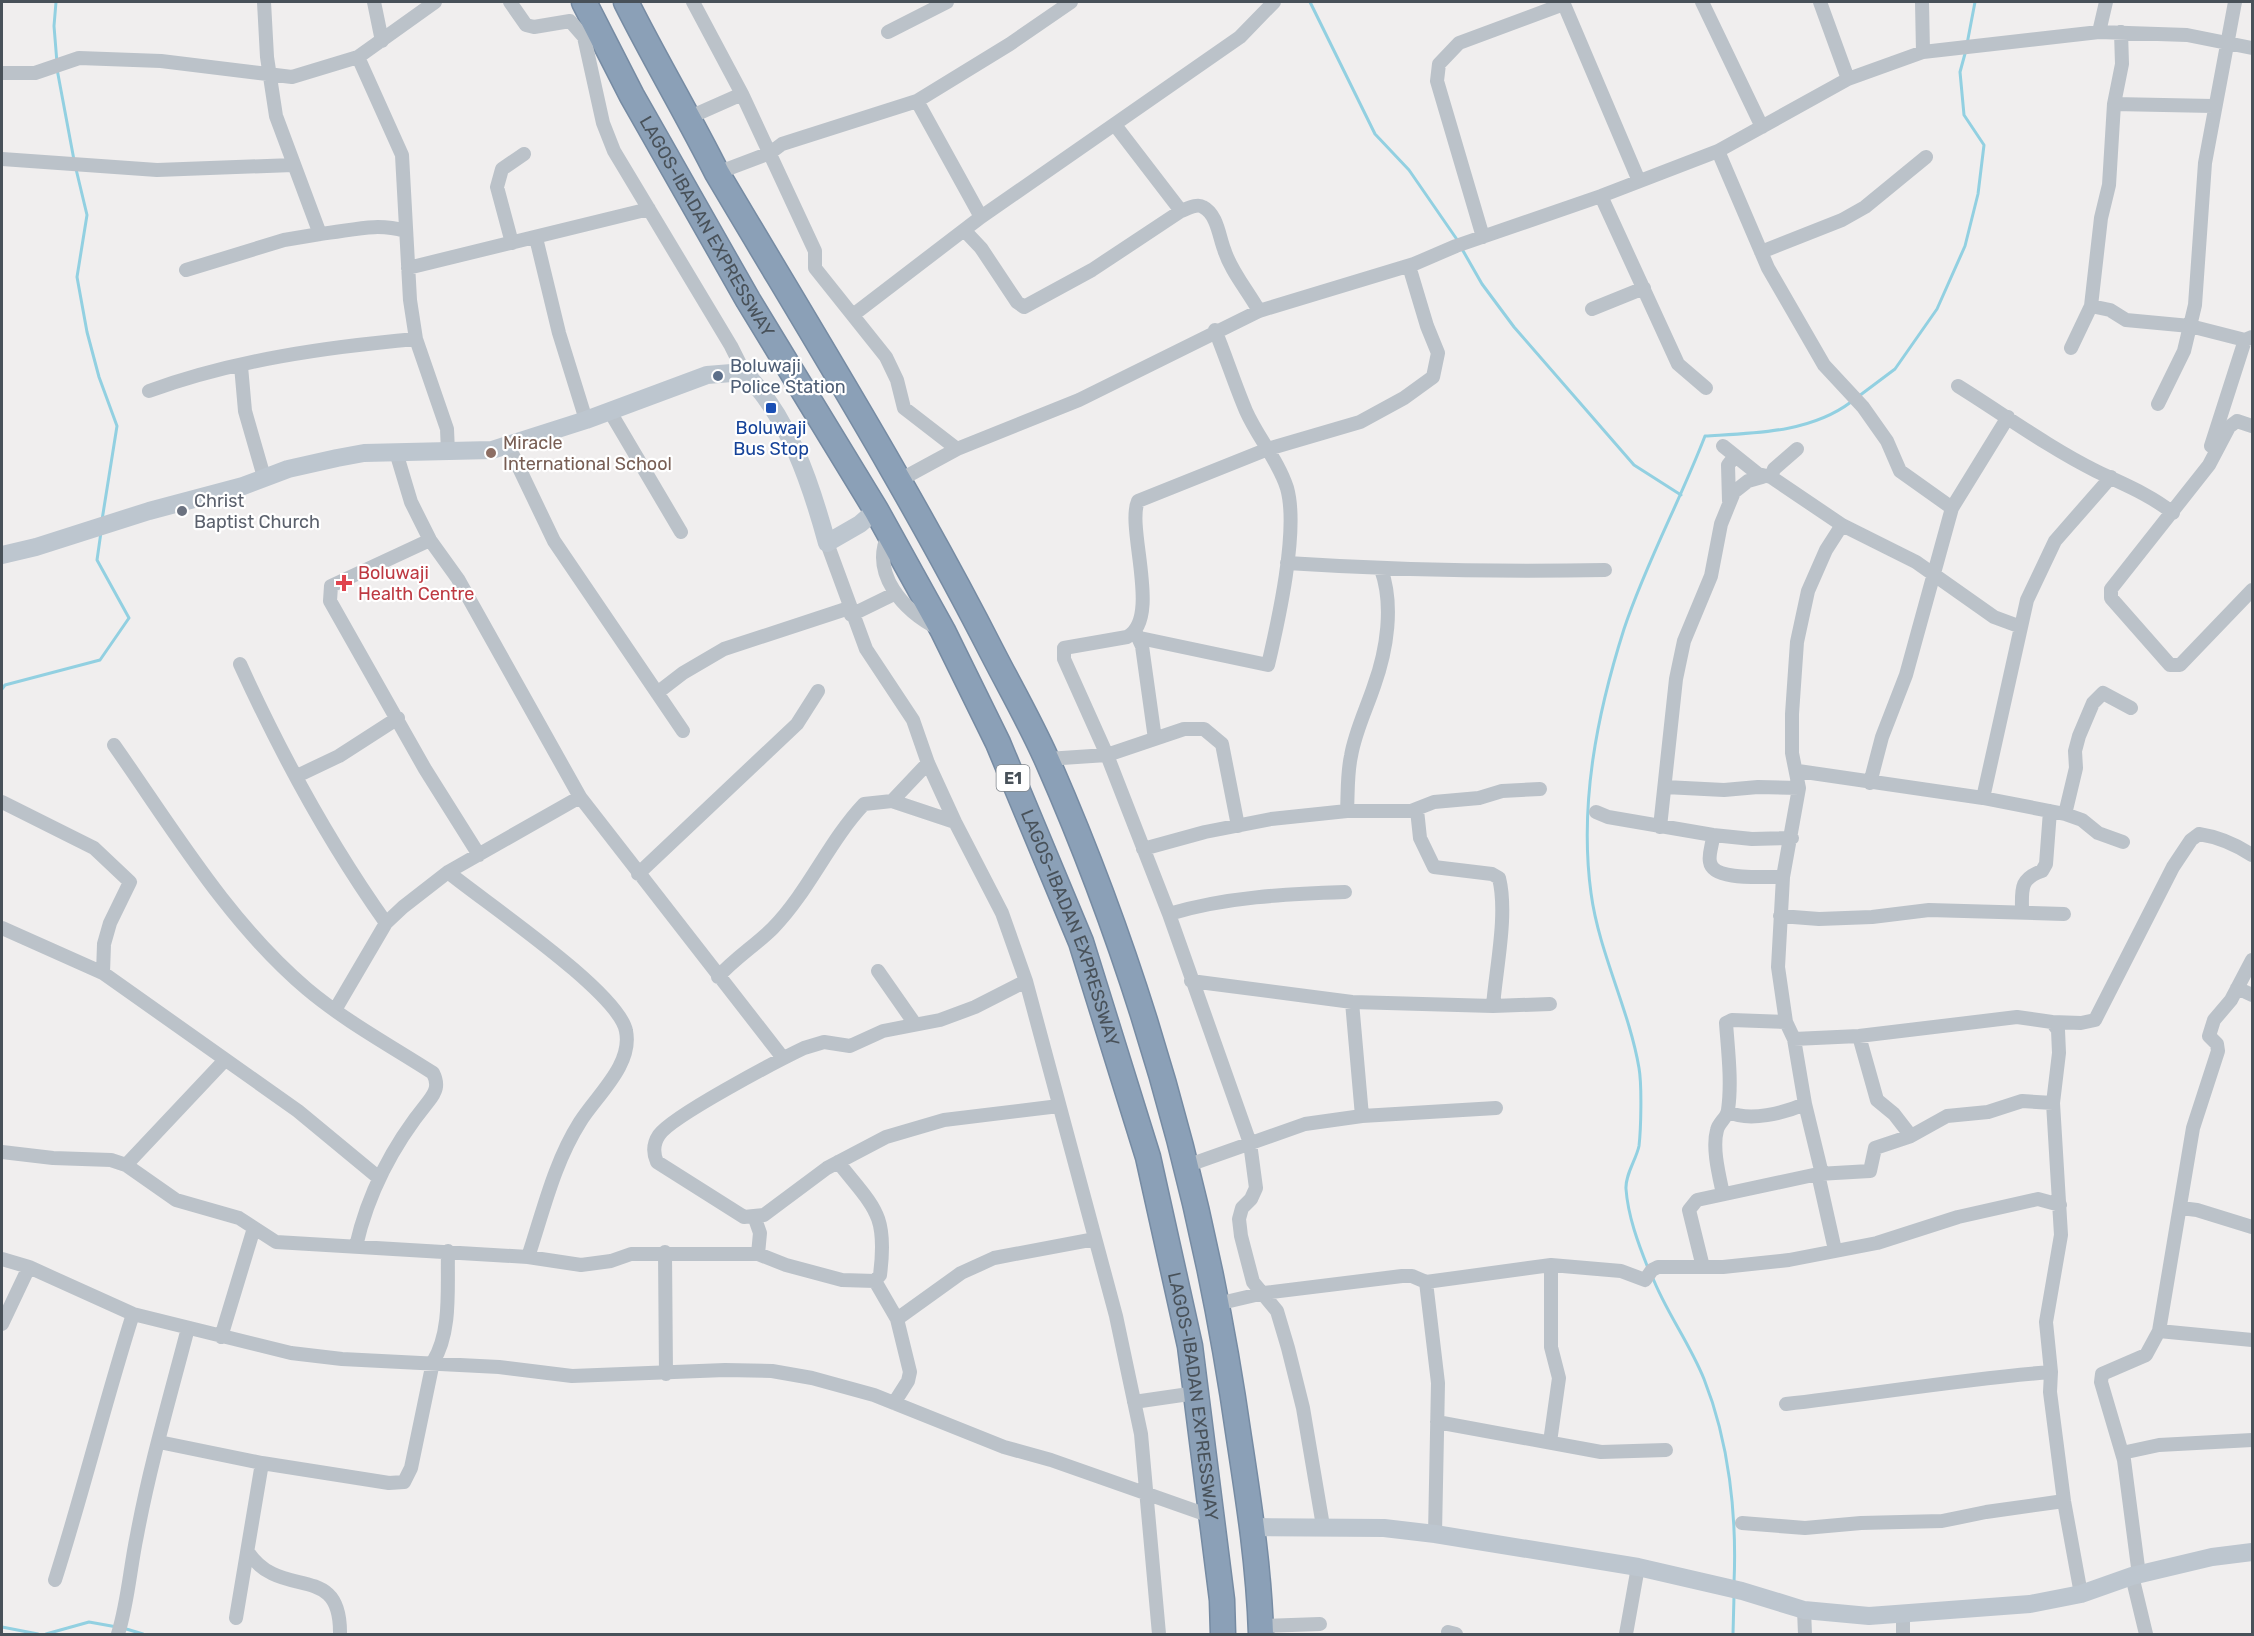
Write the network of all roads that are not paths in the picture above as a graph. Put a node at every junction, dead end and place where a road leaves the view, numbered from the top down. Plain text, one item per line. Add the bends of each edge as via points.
1 (264, 2) edge
2 (374, 2) edge
3 (435, 2) edge
4 (510, 2) edge
5 (584, 2) edge
6 (626, 2) edge
7 (693, 2) edge
8 (947, 2) edge
9 (1274, 2) edge
10 (1702, 2) edge
11 (1820, 2) edge
12 (1922, 2) edge
13 (2106, 2) edge
14 (2235, 2) edge
15 (1564, 3) edge
16 (1062, 4) edge
17 (888, 32) dead end
18 (2099, 32) junction
19 (2121, 32) junction
20 (382, 40) junction
21 (2229, 42) junction
22 (2253, 48) edge
23 (1923, 52) junction
24 (358, 57) junction
25 (2, 73) edge
26 (271, 74) junction
27 (1848, 78) junction
28 (742, 94) junction
29 (917, 101) junction
30 (2114, 104) junction
31 (2213, 106) junction
32 (690, 117) junction
33 (1115, 124) junction
34 (1762, 127) junction
35 (1718, 151) junction
36 (770, 153) junction
37 (524, 154) dead end
38 (1926, 157) dead end
39 (2, 159) edge
40 (293, 165) junction
41 (717, 173) junction
42 (1639, 181) junction
43 (1601, 196) junction
44 (649, 209) junction
45 (1181, 211) junction
46 (981, 217) junction
47 (964, 230) junction
48 (405, 231) junction
49 (320, 234) junction
50 (1483, 237) junction
51 (536, 238) junction
52 (512, 243) junction
53 (1761, 252) junction
54 (1409, 266) junction
55 (408, 268) junction
56 (186, 270) dead end
57 (1644, 288) junction
58 (2091, 306) junction
59 (1592, 309) dead end
60 (1259, 310) junction
61 (853, 315) junction
62 (2190, 326) junction
63 (1215, 330) junction
64 (2249, 338) edge
65 (416, 339) junction
66 (2071, 348) dead end
67 (241, 366) junction
68 (744, 372) junction
69 (1958, 386) dead end
70 (1706, 388) dead end
71 (148, 391) dead end
72 (2158, 404) dead end
73 (609, 410) junction
74 (2008, 417) junction
75 (586, 420) junction
76 (2253, 426) edge
77 (508, 445) junction
78 (1723, 446) dead end
79 (1268, 449) junction
80 (1797, 449) dead end
81 (957, 450) junction
82 (396, 452) junction
83 (448, 452) junction
84 (1735, 456) junction
85 (2209, 465) junction
86 (264, 477) junction
87 (1767, 477) junction
88 (2111, 477) junction
89 (898, 481) junction
90 (1729, 503) junction
91 (1952, 508) junction
92 (876, 510) junction
93 (2173, 513) junction
94 (1842, 525) junction
95 (681, 532) dead end
96 (889, 533) junction
97 (430, 540) junction
98 (827, 543) junction
99 (4, 550) edge
100 (1287, 563) junction
101 (1381, 569) junction
102 (1605, 570) dead end
103 (1932, 572) junction
104 (2253, 590) edge
105 (894, 594) junction
106 (850, 612) junction
107 (2021, 627) junction
108 (943, 631) junction
109 (1138, 635) junction
110 (240, 664) dead end
111 (818, 691) dead end
112 (657, 693) junction
113 (2131, 708) dead end
114 (398, 717) junction
115 (683, 731) dead end
116 (1155, 739) junction
117 (114, 745) dead end
118 (1107, 755) junction
119 (1047, 759) junction
120 (928, 763) junction
121 (1798, 771) junction
122 (297, 776) junction
123 (1870, 783) junction
124 (1665, 787) junction
125 (1798, 788) junction
126 (1540, 789) dead end
127 (580, 797) junction
128 (1983, 798) junction
129 (892, 801) junction
130 (2, 802) edge
131 (1417, 810) junction
132 (1347, 811) junction
133 (2050, 811) junction
134 (1596, 812) dead end
135 (2065, 814) junction
136 (955, 822) junction
137 (1238, 826) junction
138 (1660, 827) junction
139 (1713, 835) junction
140 (1792, 838) junction
141 (2123, 842) dead end
142 (1143, 849) junction
143 (479, 855) junction
144 (2253, 855) edge
145 (448, 872) junction
146 (638, 874) junction
147 (1783, 877) junction
148 (1345, 892) dead end
149 (2022, 912) junction
150 (1169, 914) junction
151 (2064, 914) dead end
152 (1780, 916) junction
153 (386, 922) junction
154 (2, 928) edge
155 (2253, 960) edge
156 (878, 971) dead end
157 (103, 973) junction
158 (718, 977) junction
159 (1026, 981) junction
160 (1191, 981) junction
161 (2237, 988) junction
162 (2253, 995) edge
163 (1352, 1002) junction
164 (1550, 1004) dead end
165 (1493, 1006) junction
166 (335, 1010) junction
167 (1786, 1022) junction
168 (2052, 1022) junction
169 (915, 1024) junction
170 (1859, 1036) junction
171 (1794, 1039) junction
172 (783, 1058) junction
173 (224, 1061) junction
174 (2053, 1103) junction
175 (1805, 1104) junction
176 (1059, 1106) junction
177 (1496, 1108) dead end
178 (1728, 1112) junction
179 (1362, 1116) junction
180 (1911, 1136) junction
181 (1250, 1143) junction
182 (2, 1152) edge
183 (838, 1162) junction
184 (126, 1165) junction
185 (1186, 1166) junction
186 (1820, 1174) junction
187 (379, 1178) junction
188 (1723, 1194) junction
189 (2060, 1205) junction
190 (2181, 1208) junction
191 (754, 1216) junction
192 (2253, 1227) edge
193 (254, 1228) junction
194 (1095, 1239) junction
195 (356, 1246) junction
196 (448, 1251) junction
197 (1835, 1251) junction
198 (664, 1252) junction
199 (758, 1254) junction
200 (528, 1257) junction
201 (2, 1259) edge
202 (1551, 1265) junction
203 (29, 1267) junction
204 (1703, 1267) junction
205 (875, 1281) junction
206 (1426, 1282) junction
207 (1264, 1293) junction
208 (1217, 1304) junction
209 (133, 1314) junction
210 (897, 1319) junction
211 (2, 1324) edge
212 (188, 1328) junction
213 (2159, 1331) junction
214 (221, 1337) junction
215 (2253, 1340) edge
216 (433, 1362) junction
217 (2051, 1372) junction
218 (666, 1374) junction
219 (1196, 1392) junction
220 (1134, 1402) junction
221 (894, 1403) junction
222 (1786, 1404) dead end
223 (1437, 1422) junction
224 (2253, 1440) edge
225 (159, 1442) junction
226 (1550, 1442) junction
227 (1666, 1450) dead end
228 (2122, 1453) junction
229 (262, 1464) junction
230 (1148, 1496) junction
231 (2064, 1501) junction
232 (1213, 1517) junction
233 (1742, 1524) dead end
234 (1323, 1526) junction
235 (1252, 1527) junction
236 (1435, 1534) junction
237 (248, 1552) junction
238 (2253, 1552) edge
239 (1638, 1568) junction
240 (2135, 1576) junction
241 (55, 1580) dead end
242 (2080, 1594) junction
243 (1804, 1610) junction
244 (1903, 1615) junction
245 (237, 1618) dead end
246 (1313, 1628) edge
247 (1261, 1630) edge
248 (118, 1635) edge
249 (340, 1635) edge
250 (1159, 1635) edge
251 (1223, 1635) edge
252 (1626, 1635) edge
253 (1805, 1635) edge
254 (1903, 1635) edge
255 (2146, 1635) edge

1 - 26 street
2 - 20 street
3 - 20 street
4 - 44 street via 526,25 570,21 584,37 614,151
5 - 92 highway, LAGOS-IBADAN EXPRESSWAY / E1 via 632,96 748,300
6 - 32 highway, LAGOS-IBADAN EXPRESSWAY / E1 via 663,75
7 - 28 street
8 - 17 street
9 - 33 street via 1240,37
10 - 34 street
11 - 27 street
12 - 23 street
13 - 18 street
14 - 21 street
15 - 42 street
15 - 50 street via 1460,42 1439,64 1437,81 1444,109
16 - 29 street via 1010,44
18 - 19 street
18 - 23 street
19 - 21 street via 2187,35
19 - 30 street via 2122,64
20 - 24 street
21 - 22 street
21 - 31 street
23 - 27 street
24 - 26 street via 292,78
24 - 48 street via 402,155
25 - 26 street via 35,73 79,58 161,61
26 - 40 street via 276,116
27 - 34 street
28 - 32 street
28 - 36 street
29 - 36 street via 782,144
29 - 46 street
30 - 31 street
30 - 58 street via 2109,185
31 - 62 street
32 - 41 highway, LAGOS-IBADAN EXPRESSWAY / E1
33 - 45 street
33 - 46 street
34 - 35 street
35 - 42 street
35 - 53 street
36 - 41 street
36 - 61 street via 815,251 815,268
37 - 52 street via 502,169 497,187
38 - 53 street via 1850,216
39 - 40 street via 157,170
40 - 49 street
41 - 89 highway, LAGOS-IBADAN EXPRESSWAY / E1
42 - 43 street
43 - 50 street
43 - 57 street
44 - 51 street
44 - 68 street
45 - 47 street via 1092,270 1024,307
45 - 60 street via 1196,206 1210,213 1224,252
46 - 47 street
47 - 61 street
48 - 49 street via 373,225
48 - 55 street
49 - 56 street via 284,240
50 - 54 street
51 - 52 street
51 - 75 street
52 - 55 street
53 - 91 street via 1824,365 1887,441 1900,471
54 - 60 street
54 - 79 street via 1438,353 1433,377 1360,422
55 - 65 street
57 - 59 street
57 - 70 street via 1678,364
58 - 62 street via 2110,310 2126,320
58 - 66 street
60 - 63 street
61 - 81 street via 886,357 904,408
62 - 64 street
62 - 72 street via 2184,351
63 - 79 street via 1247,412
63 - 81 street via 1078,400
64 - 85 street via 2208,454
65 - 67 street via 291,354
65 - 83 street via 447,429
67 - 71 street
67 - 86 street via 245,411
68 - 73 street via 707,375
68 - 98 street via 765,395 793,444 814,495
69 - 74 street
73 - 75 street
73 - 95 street
74 - 88 street
74 - 91 street
75 - 77 street
76 - 85 street via 2236,421 2229,427
77 - 83 street via 492,450
77 - 112 street via 554,541
78 - 84 street
79 - 100 street via 1287,490
79 - 109 street via 1138,501 1134,509 1141,559
80 - 87 street
81 - 89 street
82 - 83 street
82 - 86 street via 337,458
82 - 97 street via 411,502
84 - 87 street
84 - 90 street via 1728,465
85 - 93 street
86 - 99 street via 36,547
87 - 90 street via 1748,481 1734,492
87 - 94 street
88 - 93 street via 2157,500
88 - 107 street via 2055,541 2027,600
89 - 119 highway, LAGOS-IBADAN EXPRESSWAY / E1 via 952,573
90 - 124 street via 1711,576 1680,657
91 - 103 street
92 - 96 highway, LAGOS-IBADAN EXPRESSWAY / E1
92 - 98 street
93 - 104 street via 2111,589 2111,598 2170,665 2180,665
94 - 103 street
94 - 121 street via 1808,591 1797,642 1792,753
96 - 105 street via 883,546 883,564
96 - 108 highway, LAGOS-IBADAN EXPRESSWAY / E1
97 - 114 street via 331,586 330,591 332,607
97 - 127 street via 458,579
98 - 106 street
100 - 101 street
100 - 109 street via 1268,665
101 - 102 street
101 - 132 street via 1388,589 1388,621 1375,684 1350,757
103 - 107 street via 1994,616
103 - 123 street via 1906,675 1882,736
105 - 106 street
105 - 108 street via 915,614
106 - 112 street via 724,649
106 - 120 street via 866,649 913,720
107 - 128 street
108 - 219 highway, LAGOS-IBADAN EXPRESSWAY / E1 via 998,742 1081,942 1148,1157 1190,1346
109 - 116 street
109 - 118 street via 1064,648 1064,658
110 - 122 street
111 - 146 street via 797,724
112 - 115 street
113 - 135 street via 2103,693 2093,703 2075,751 2076,768
114 - 122 street via 339,756
114 - 143 street via 424,769
116 - 118 street
116 - 137 street via 1184,729 1204,729 1222,744
117 - 166 street via 228,905 306,988
118 - 119 street
118 - 142 street
119 - 185 highway, LAGOS-IBADAN EXPRESSWAY / E1 via 1140,1005
120 - 129 street
120 - 136 street
121 - 123 street
121 - 125 street
122 - 153 street via 362,890
123 - 128 street
124 - 125 street
124 - 138 street
125 - 140 street
126 - 131 street via 1434,802
127 - 143 street
127 - 146 street
128 - 133 street
129 - 136 street
129 - 158 street via 864,804 773,928
130 - 157 street via 94,848 130,882 110,923 104,944
131 - 132 street
131 - 165 street via 1420,838 1434,867 1499,878 1500,933
132 - 137 street
133 - 135 street
133 - 149 street via 2046,864 2025,881
134 - 138 street
135 - 141 street
136 - 159 street via 1002,913
137 - 142 street
138 - 139 street
139 - 140 street
139 - 147 street via 1713,870 1723,875
140 - 147 street
142 - 150 street
143 - 145 street
144 - 168 street via 2211,835 2199,834 2191,840 2173,867 2096,1020
145 - 153 street
145 - 200 street via 566,963 605,999 626,1030 626,1045 615,1075 566,1147
146 - 158 street
147 - 152 street
148 - 150 street via 1279,894
149 - 151 street
149 - 152 street via 1929,910 1819,920
150 - 160 street
152 - 167 street via 1778,968
153 - 166 street
154 - 157 street
155 - 161 street
156 - 169 street
157 - 173 street
158 - 172 street
159 - 169 street via 975,1007
159 - 176 street
160 - 163 street
160 - 181 street
161 - 162 street
161 - 190 street via 2210,1027 2209,1036 2218,1051 2193,1128
163 - 165 street
163 - 179 street
164 - 165 street
166 - 187 street via 432,1073 437,1082 435,1092
167 - 171 street
167 - 178 street via 1726,1023
168 - 170 street via 2017,1017
168 - 174 street via 2058,1030 2059,1053
169 - 172 street via 883,1031 850,1046 825,1042
170 - 171 street
170 - 180 street via 1877,1101 1894,1114
171 - 175 street
172 - 191 street via 685,1115 661,1132 654,1145 657,1162 744,1217
173 - 184 street
173 - 187 street via 298,1111
174 - 180 street via 2022,1101 1988,1112 1947,1116
174 - 189 street
175 - 178 street via 1787,1112 1745,1116
175 - 186 street
176 - 183 street via 944,1120 886,1137
176 - 194 street
177 - 179 street
178 - 188 street via 1716,1135
179 - 181 street via 1305,1124
180 - 186 street via 1875,1148 1870,1171
181 - 185 street
181 - 207 street via 1256,1188 1239,1219 1245,1259 1253,1282
182 - 184 street via 111,1160
183 - 191 street via 764,1215
183 - 205 street via 878,1212 883,1250 880,1275
184 - 193 street via 176,1200 239,1218
185 - 208 highway, LAGOS-IBADAN EXPRESSWAY / E1
186 - 188 street
186 - 197 street
187 - 195 street
188 - 204 street via 1691,1205
189 - 197 street via 2038,1199
189 - 217 street via 2061,1235 2046,1322
190 - 192 street
190 - 213 street
191 - 199 street via 760,1233
193 - 195 street via 276,1242
193 - 214 street
194 - 210 street via 994,1258 961,1273
194 - 220 street
195 - 196 street
196 - 200 street
196 - 216 street via 444,1332
197 - 204 street via 1790,1260
198 - 199 street
198 - 200 street via 631,1254 581,1265
198 - 218 street
199 - 205 street via 842,1280
201 - 203 street
202 - 204 street via 1621,1271 1645,1280 1658,1267
202 - 206 street
202 - 226 street via 1551,1347 1558,1378
203 - 209 street
203 - 211 street
205 - 210 street
206 - 207 street via 1402,1276
206 - 223 street via 1438,1383
207 - 208 street
207 - 234 street via 1277,1311 1301,1398
208 - 235 highway, LAGOS-IBADAN EXPRESSWAY / E1
209 - 212 street
209 - 241 street
210 - 221 street via 910,1372
212 - 214 street
212 - 225 street
213 - 215 street
213 - 228 street via 2146,1355 2102,1374
214 - 216 street via 291,1353
216 - 218 street via 572,1376
216 - 229 street via 411,1468 404,1482
217 - 222 street via 1973,1378
217 - 231 street via 2050,1392
218 - 221 street via 772,1371 812,1378
219 - 220 street
219 - 232 highway, LAGOS-IBADAN EXPRESSWAY / E1
220 - 230 street
221 - 230 street via 984,1440
223 - 226 street
223 - 236 street
224 - 228 street via 2159,1445
225 - 229 street
225 - 248 street
226 - 227 street via 1601,1452
228 - 240 street
229 - 237 street
230 - 232 street
230 - 250 street
231 - 233 street via 1942,1521 1805,1528
231 - 242 street
232 - 251 highway, LAGOS-IBADAN EXPRESSWAY / E1
234 - 235 street
234 - 236 street
235 - 247 highway, LAGOS-IBADAN EXPRESSWAY / E1
236 - 239 street
237 - 245 street
237 - 249 street via 256,1564 280,1579 325,1589 335,1599
238 - 240 street via 2212,1557
239 - 243 street via 1742,1591
239 - 252 street
240 - 242 street
240 - 255 street
242 - 244 street via 2030,1604
243 - 244 street
243 - 253 street
244 - 254 street
246 - 247 street

